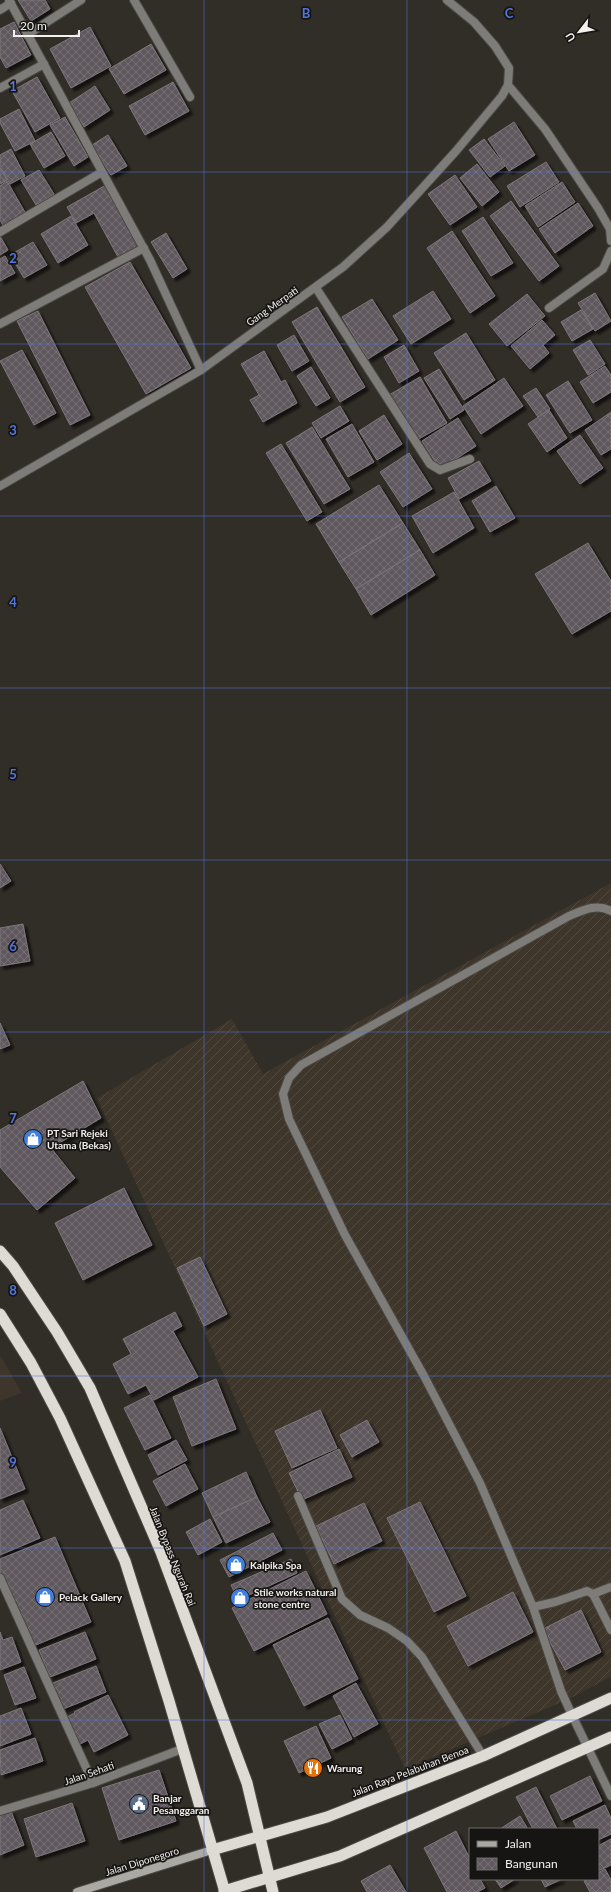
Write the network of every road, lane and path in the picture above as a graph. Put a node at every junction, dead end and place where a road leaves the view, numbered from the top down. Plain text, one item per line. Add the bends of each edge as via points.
1 (82, 0) edge
2 (134, 0) edge
3 (447, 0) edge
4 (10, 2) edge
5 (0, 10) edge
6 (27, 35) junction
7 (44, 64) junction
8 (508, 85) junction
9 (0, 88) edge
10 (190, 97) dead end
11 (102, 172) junction
12 (0, 232) edge
13 (611, 240) edge
14 (144, 248) junction
15 (611, 251) edge
16 (316, 288) junction
17 (549, 308) dead end
18 (0, 324) edge
19 (201, 370) junction
20 (470, 459) dead end
21 (0, 486) edge
22 (611, 911) edge
23 (0, 1251) edge
24 (0, 1314) edge
25 (298, 1496) dead end
26 (0, 1578) edge
27 (611, 1587) edge
28 (593, 1594) junction
29 (533, 1607) junction
30 (611, 1630) edge
31 (611, 1698) edge
32 (572, 1715) junction
33 (611, 1737) edge
34 (588, 1748) junction
35 (182, 1749) junction
36 (484, 1756) junction
37 (93, 1783) junction
38 (611, 1796) edge
39 (0, 1811) edge
40 (260, 1836) junction
41 (212, 1850) junction
42 (270, 1877) junction
43 (77, 1892) edge
44 (223, 1892) edge
45 (273, 1892) edge

1 - 6 street
2 - 10 street
3 - 8 street via 474,22 495,46 509,68
4 - 5 street
4 - 6 street
6 - 7 street
7 - 9 street
7 - 11 street
8 - 13 street via 545,129 598,208 610,229
8 - 16 street, Gang Merpati via 502,96 456,151 387,227
11 - 12 street
11 - 14 street
14 - 18 street
14 - 19 street
15 - 17 street via 603,269
16 - 19 street, Gang Merpati
16 - 20 street via 430,464 440,470
19 - 21 street, Gang Merpati
22 - 29 street via 604,907 587,908 569,916 308,1061 289,1078 283,1094 289,1119 345,1235 480,1483
23 - 40 highway, Jalan Bypass Ngurah Rai via 14,1266 90,1388 160,1552 247,1783
24 - 35 highway via 31,1363 60,1418 125,1561
25 - 36 street via 342,1599 360,1615 388,1628 407,1641 422,1657
26 - 37 street
27 - 28 street
28 - 29 street via 587,1591
28 - 30 street
29 - 32 street via 561,1692
31 - 32 highway, Jalan Raya Pelabuhan Benoa
32 - 34 street
32 - 36 highway, Jalan Raya Pelabuhan Benoa
33 - 34 highway
34 - 38 street
34 - 42 highway via 340,1856
35 - 37 street, Jalan Sehati
35 - 41 highway
36 - 40 highway, Jalan Raya Pelabuhan Benoa via 327,1817
37 - 39 street, Jalan Sehati
40 - 41 highway, Jalan Raya Pelabuhan Benoa
40 - 42 highway, Jalan Bypass Ngurah Rai
41 - 43 main road, Jalan Diponegoro
41 - 44 highway
42 - 44 highway
42 - 45 highway, Jalan Bypass Ngurah Rai

